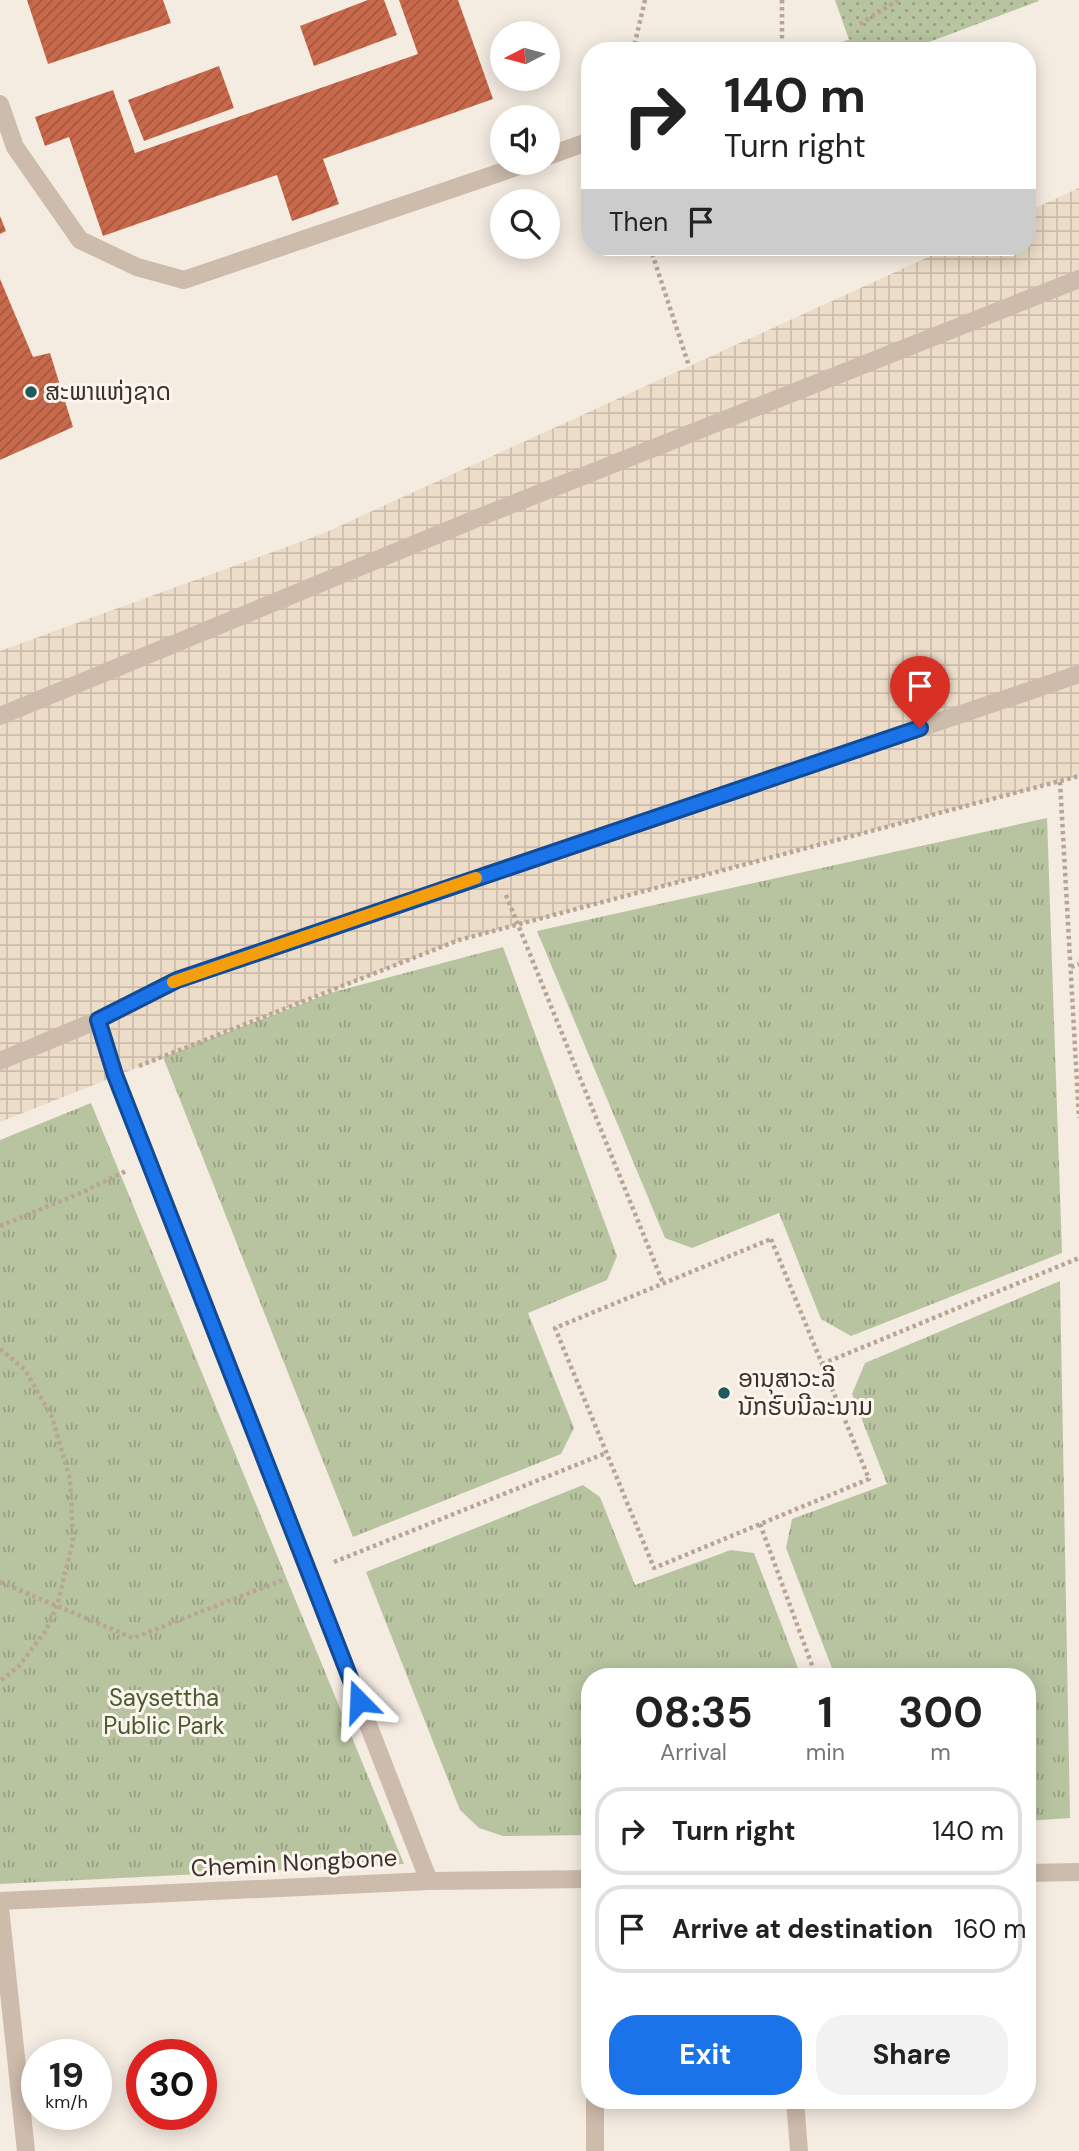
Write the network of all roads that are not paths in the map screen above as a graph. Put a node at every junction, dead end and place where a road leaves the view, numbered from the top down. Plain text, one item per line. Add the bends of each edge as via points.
1 (0, 104) edge
2 (581, 144) edge
3 (560, 152) edge
4 (493, 175) edge
5 (1079, 279) edge
6 (1079, 674) edge
7 (0, 716) edge
8 (98, 1020) junction
9 (0, 1061) edge
10 (1079, 1872) edge
11 (1036, 1873) edge
12 (581, 1879) edge
13 (429, 1881) junction
14 (0, 1901) edge
15 (0, 1908) edge
16 (595, 2109) edge
17 (796, 2109) edge
18 (26, 2151) edge
19 (595, 2151) edge
20 (799, 2151) edge

1 - 4 street via 16,147 80,240 137,267 184,280
2 - 3 street
5 - 7 street via 485,515
6 - 8 street via 177,980
8 - 9 street
8 - 13 street via 115,1075
10 - 11 street
12 - 13 street, Chemin Nongbone
13 - 14 street, Chemin Nongbone
15 - 18 street
16 - 19 street
17 - 20 street

